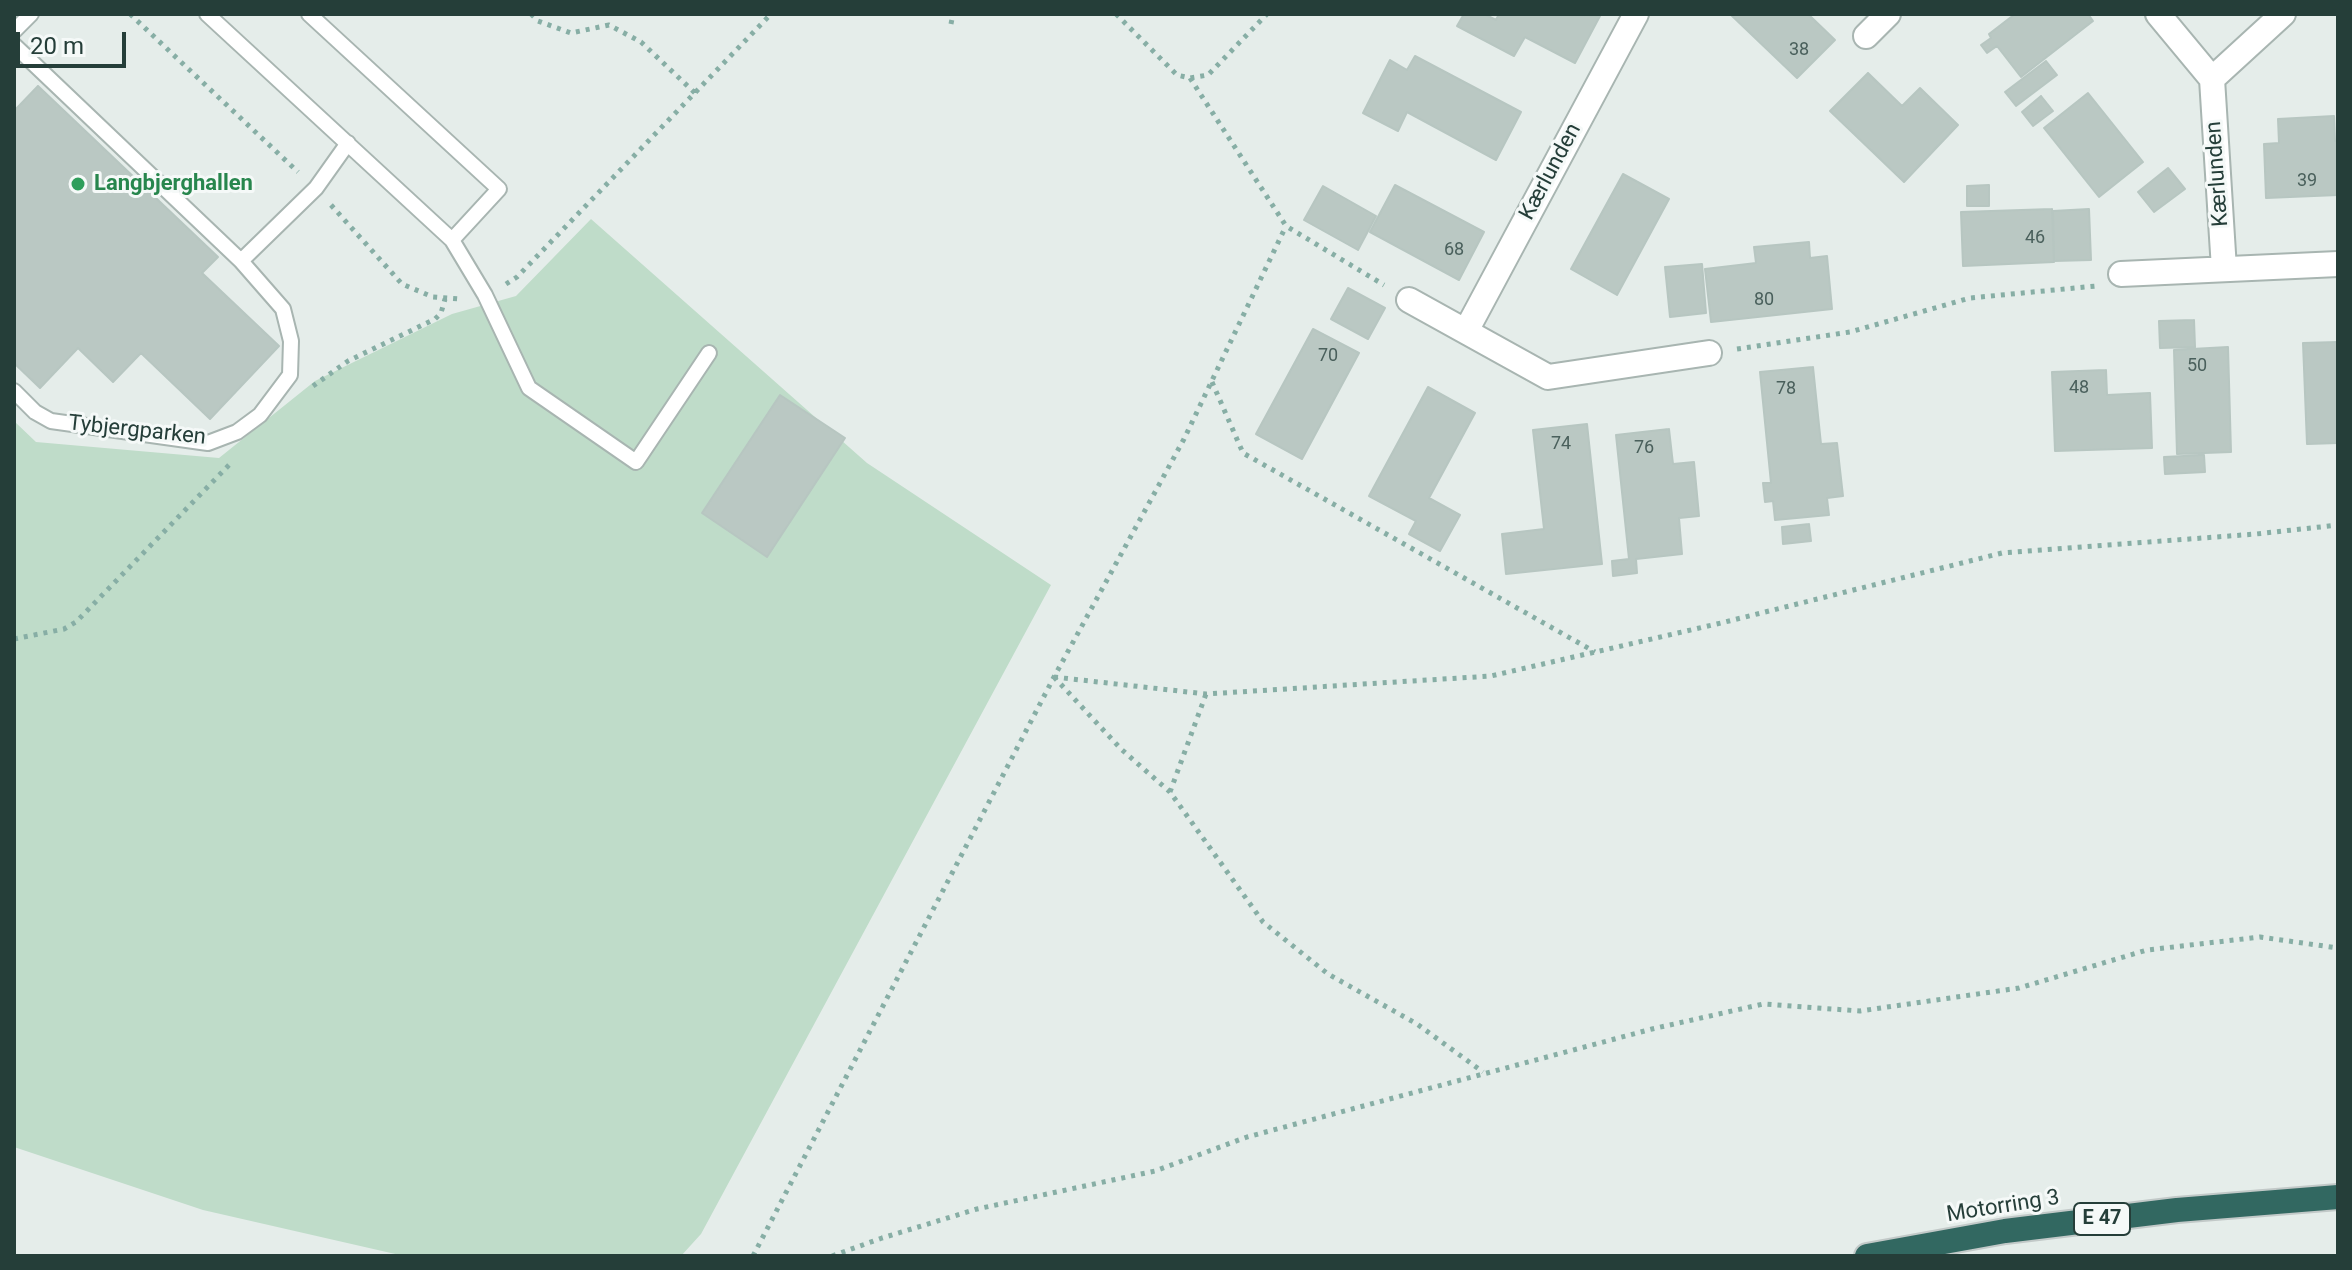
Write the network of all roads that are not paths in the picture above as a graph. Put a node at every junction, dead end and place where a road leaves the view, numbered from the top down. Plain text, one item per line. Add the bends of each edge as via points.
1 (31, 14) edge
2 (207, 14) edge
3 (309, 14) edge
4 (1636, 14) edge
5 (1888, 14) edge
6 (2158, 14) edge
7 (2283, 14) edge
8 (14, 31) edge
9 (1866, 36) dead end
10 (14, 45) edge
11 (2212, 79) junction
12 (348, 143) junction
13 (452, 240) junction
14 (241, 261) junction
15 (2338, 264) edge
16 (2224, 269) junction
17 (2121, 274) road end
18 (1409, 300) road end
19 (1466, 331) junction
20 (709, 353) dead end
21 (1709, 353) road end
22 (14, 391) edge
23 (2338, 1197) edge
24 (1867, 1256) edge

1 - 8 lane
2 - 12 lane
3 - 13 lane via 499,189
4 - 19 street, Kærlunden
5 - 9 street
6 - 11 street
7 - 11 street
10 - 14 lane, Tybjergparken
11 - 16 street, Kærlunden
12 - 13 lane
12 - 14 lane via 316,188
13 - 20 lane via 529,388 636,462
14 - 22 lane, Tybjergparken via 283,309 291,341 290,375 260,415 237,432 208,443 51,421
15 - 16 street
16 - 17 street
18 - 19 street
19 - 21 street via 1548,377
23 - 24 highway, Motorring 3 / E 47 via 2005,1231

